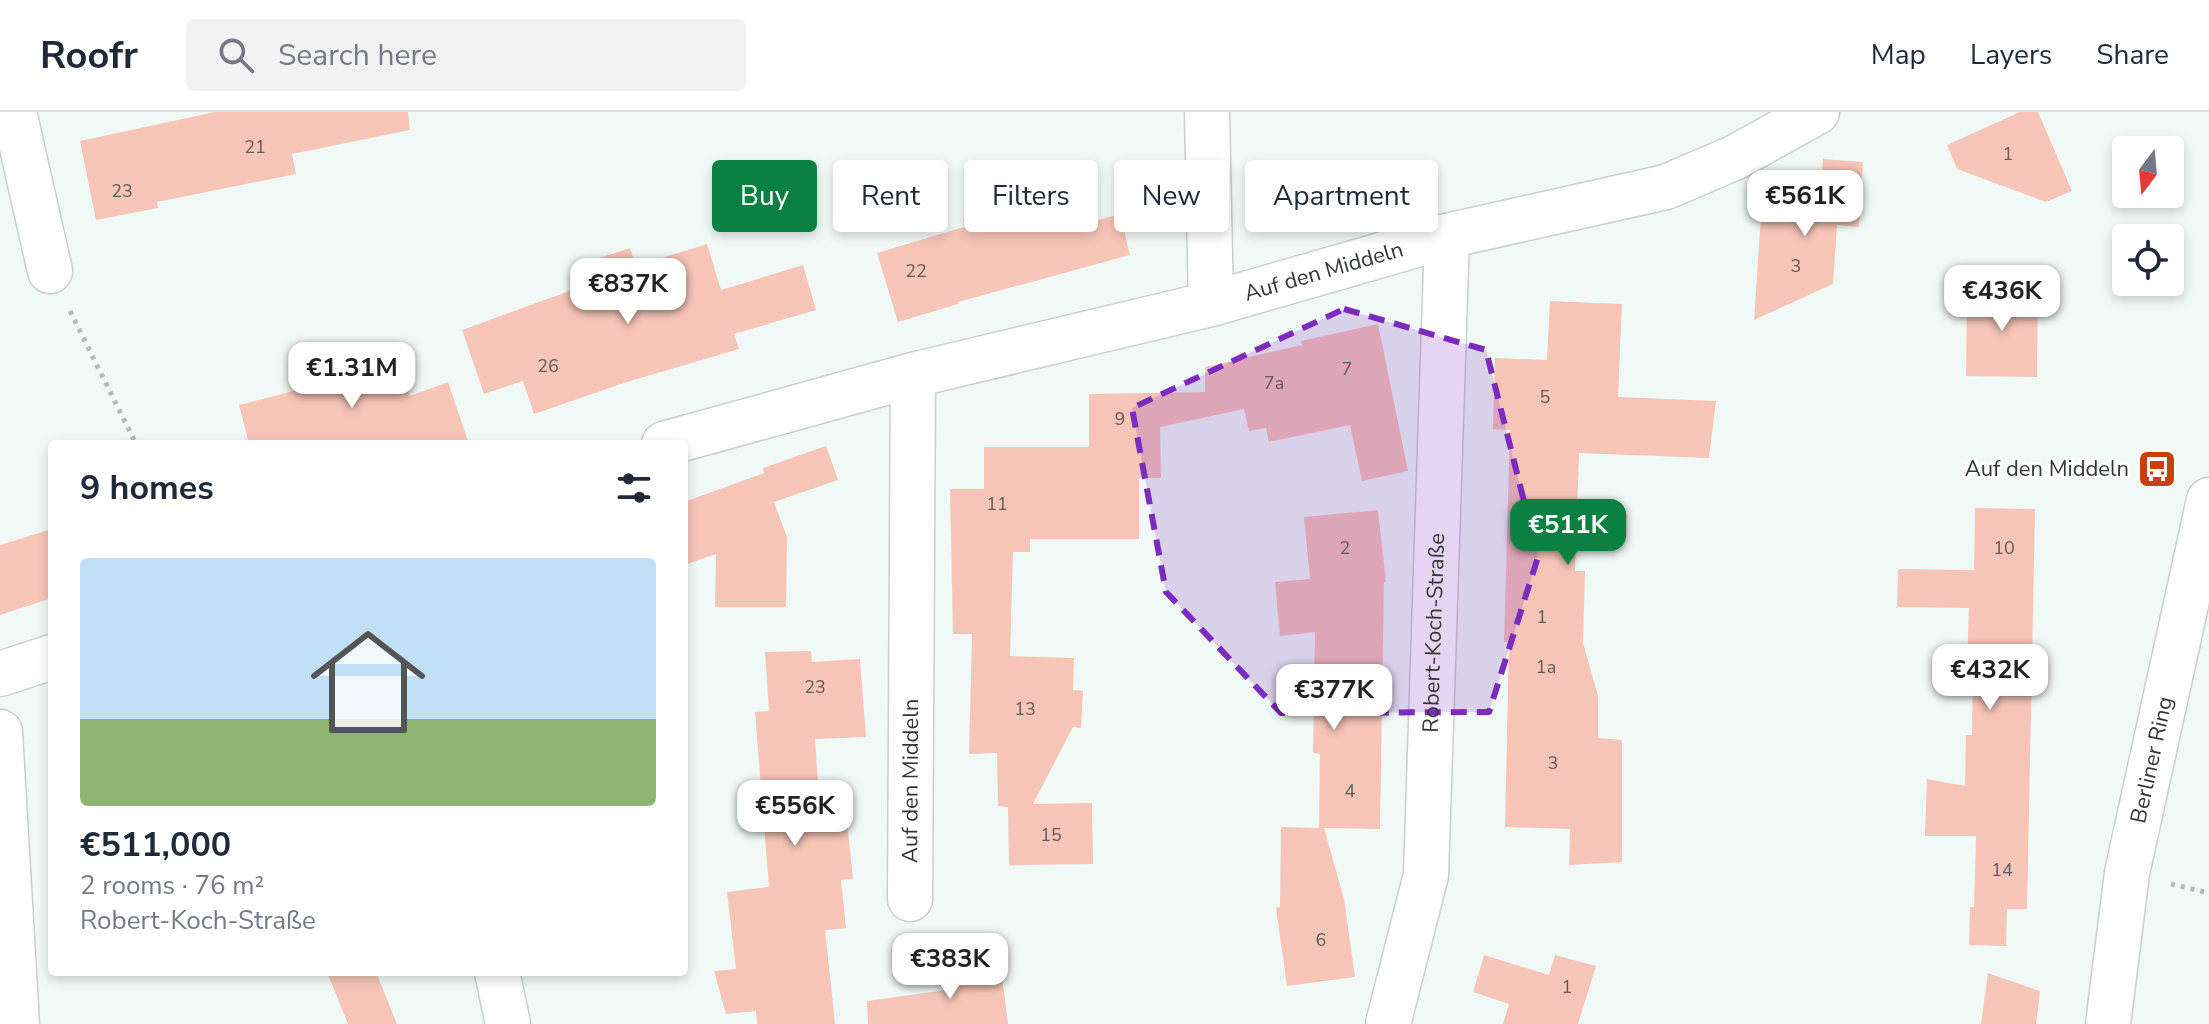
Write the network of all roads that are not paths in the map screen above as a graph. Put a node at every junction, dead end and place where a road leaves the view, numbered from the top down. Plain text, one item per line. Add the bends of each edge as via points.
1 (14, 112) edge
2 (1207, 112) edge
3 (1817, 112) edge
4 (1447, 236) junction
5 (50, 271) road end
6 (1211, 304) junction
7 (913, 375) junction
8 (678, 440) edge
9 (2209, 500) edge
10 (48, 658) edge
11 (0, 674) edge
12 (0, 732) edge
13 (910, 899) dead end
14 (498, 976) edge
15 (17, 1024) edge
16 (508, 1024) edge
17 (1388, 1024) edge
18 (2108, 1024) edge

1 - 5 street
2 - 6 street
3 - 4 street, Auf den Middeln via 1736,157 1666,187
4 - 6 street, Auf den Middeln
4 - 17 street, Robert-Koch-Straße via 1426,875
6 - 7 street, Auf den Middeln
7 - 8 street, Auf den Middeln
7 - 13 street, Auf den Middeln
9 - 18 street, Berliner Ring via 2127,873
10 - 11 street
12 - 15 street
14 - 16 street

